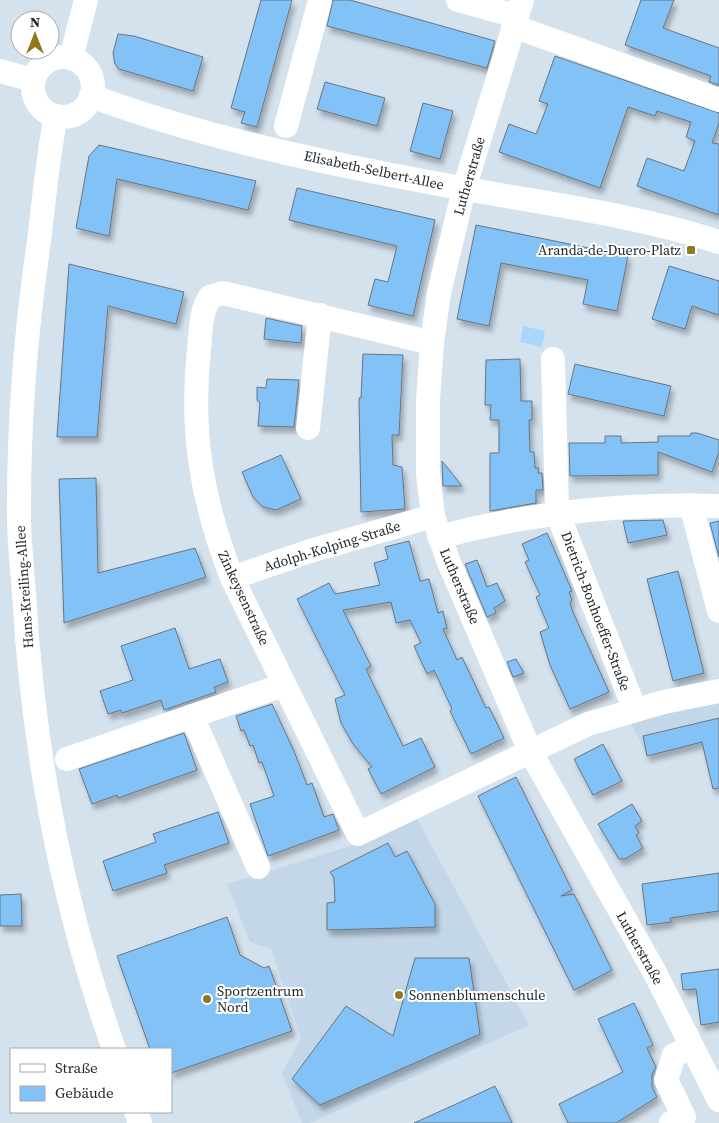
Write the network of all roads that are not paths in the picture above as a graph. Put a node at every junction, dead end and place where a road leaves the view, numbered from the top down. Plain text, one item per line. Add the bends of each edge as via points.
1 (86, 0) edge
2 (320, 0) edge
3 (458, 0) edge
4 (517, 14) edge
5 (71, 58) junction
6 (0, 70) edge
7 (33, 80) junction
8 (91, 96) junction
9 (719, 100) edge
10 (56, 116) junction
11 (286, 126) dead end
12 (464, 189) junction
13 (719, 242) edge
14 (320, 315) junction
15 (432, 343) junction
16 (553, 360) dead end
17 (308, 428) dead end
18 (691, 505) junction
19 (719, 506) edge
20 (557, 512) junction
21 (436, 526) junction
22 (232, 578) junction
23 (719, 611) edge
24 (284, 684) junction
25 (719, 691) edge
26 (635, 710) junction
27 (192, 716) junction
28 (530, 751) junction
29 (67, 759) dead end
30 (258, 867) dead end
31 (692, 1047) junction
32 (114, 1048) edge
33 (719, 1100) edge
34 (672, 1123) edge

1 - 5 street
2 - 11 street
3 - 4 street
4 - 9 street
4 - 12 street, Lutherstraße
5 - 7 street via 47,61
5 - 8 street via 87,69 91,77
6 - 7 street
7 - 10 street via 32,90 39,107
8 - 10 street via 78,113
8 - 12 street, Elisabeth-Selbert-Allee via 188,129
10 - 32 street, Hans-Kreiling-Allee via 36,260 18,505 28,652 42,763 83,953
12 - 13 street, Elisabeth-Selbert-Allee via 618,217
12 - 15 street, Lutherstraße via 439,293
14 - 15 street, Zinkeysenstraße
14 - 17 street
14 - 22 street, Zinkeysenstraße via 223,293 210,297 205,305 194,414 197,449 204,493 218,544
15 - 21 street, Lutherstraße via 427,438 428,474
16 - 20 street
18 - 19 street, Adolph-Kolping-Straße
18 - 20 street, Adolph-Kolping-Straße via 629,505
18 - 23 street
20 - 21 street, Adolph-Kolping-Straße via 484,525
20 - 26 street, Dietrich-Bonhoeffer-Straße
21 - 22 street, Adolph-Kolping-Straße via 310,551
21 - 28 street, Lutherstraße
22 - 24 street, Zinkeysenstraße
24 - 27 street
24 - 28 street, Zinkeysenstraße via 358,834
25 - 26 street, Dietrich-Bonhoeffer-Straße
26 - 28 street, Dietrich-Bonhoeffer-Straße via 588,724
27 - 29 street
27 - 30 street
28 - 31 street, Lutherstraße via 654,971
31 - 33 street, Lutherstraße
31 - 34 street via 674,1055 666,1080 684,1117

